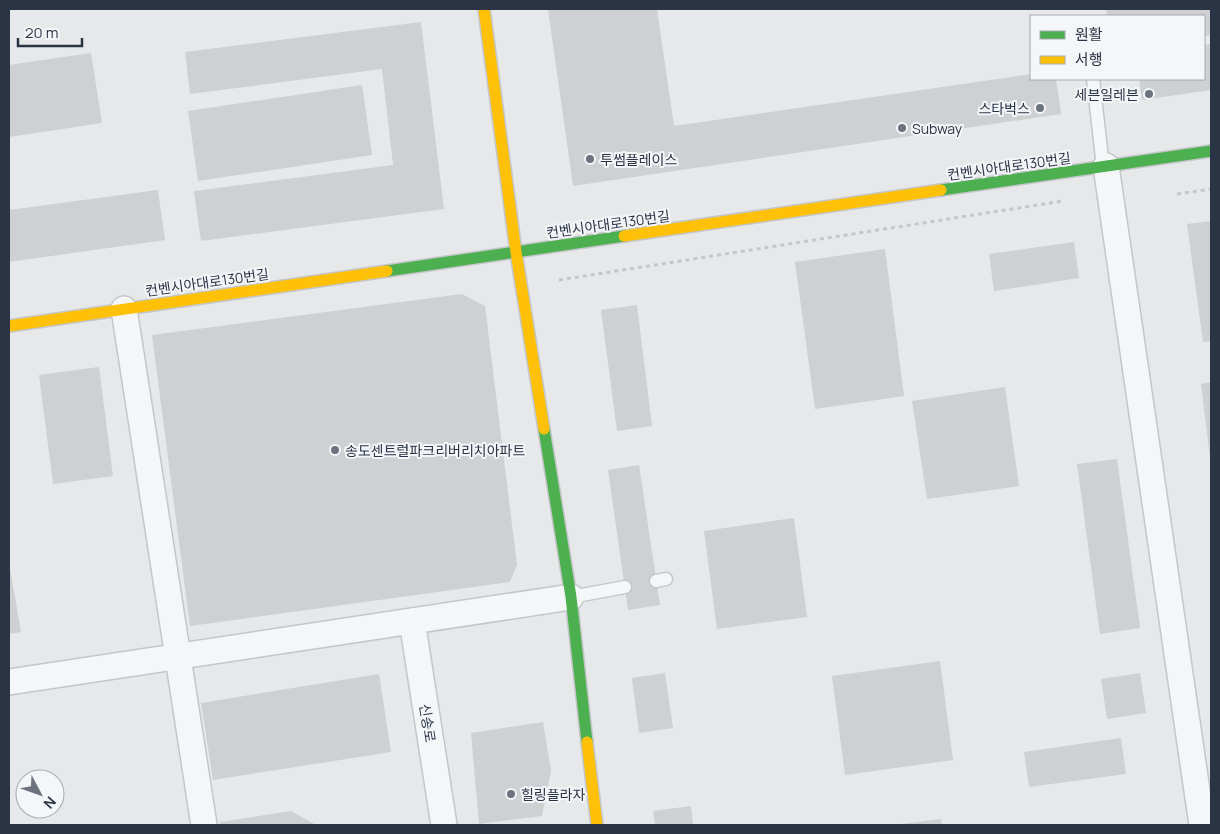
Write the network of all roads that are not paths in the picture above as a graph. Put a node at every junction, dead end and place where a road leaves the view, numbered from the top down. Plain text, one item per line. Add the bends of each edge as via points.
1 (484, 9) edge
2 (1093, 80) edge
3 (1211, 151) edge
4 (1104, 167) junction
5 (516, 252) junction
6 (124, 310) junction
7 (9, 326) edge
8 (625, 587) dead end
9 (571, 597) junction
10 (412, 621) junction
11 (178, 657) junction
12 (9, 682) edge
13 (204, 825) edge
14 (444, 825) edge
15 (597, 825) edge
16 (1202, 825) edge

1 - 5 street
2 - 4 lane
3 - 4 street, 컨벤시아대로130번길
4 - 5 street, 컨벤시아대로130번길
4 - 16 street
5 - 6 street, 컨벤시아대로130번길
5 - 9 street
6 - 7 street, 컨벤시아대로130번길
6 - 11 street
8 - 9 lane
9 - 10 street
9 - 15 street
10 - 11 street
10 - 14 street, 신송로
11 - 12 street
11 - 13 street

